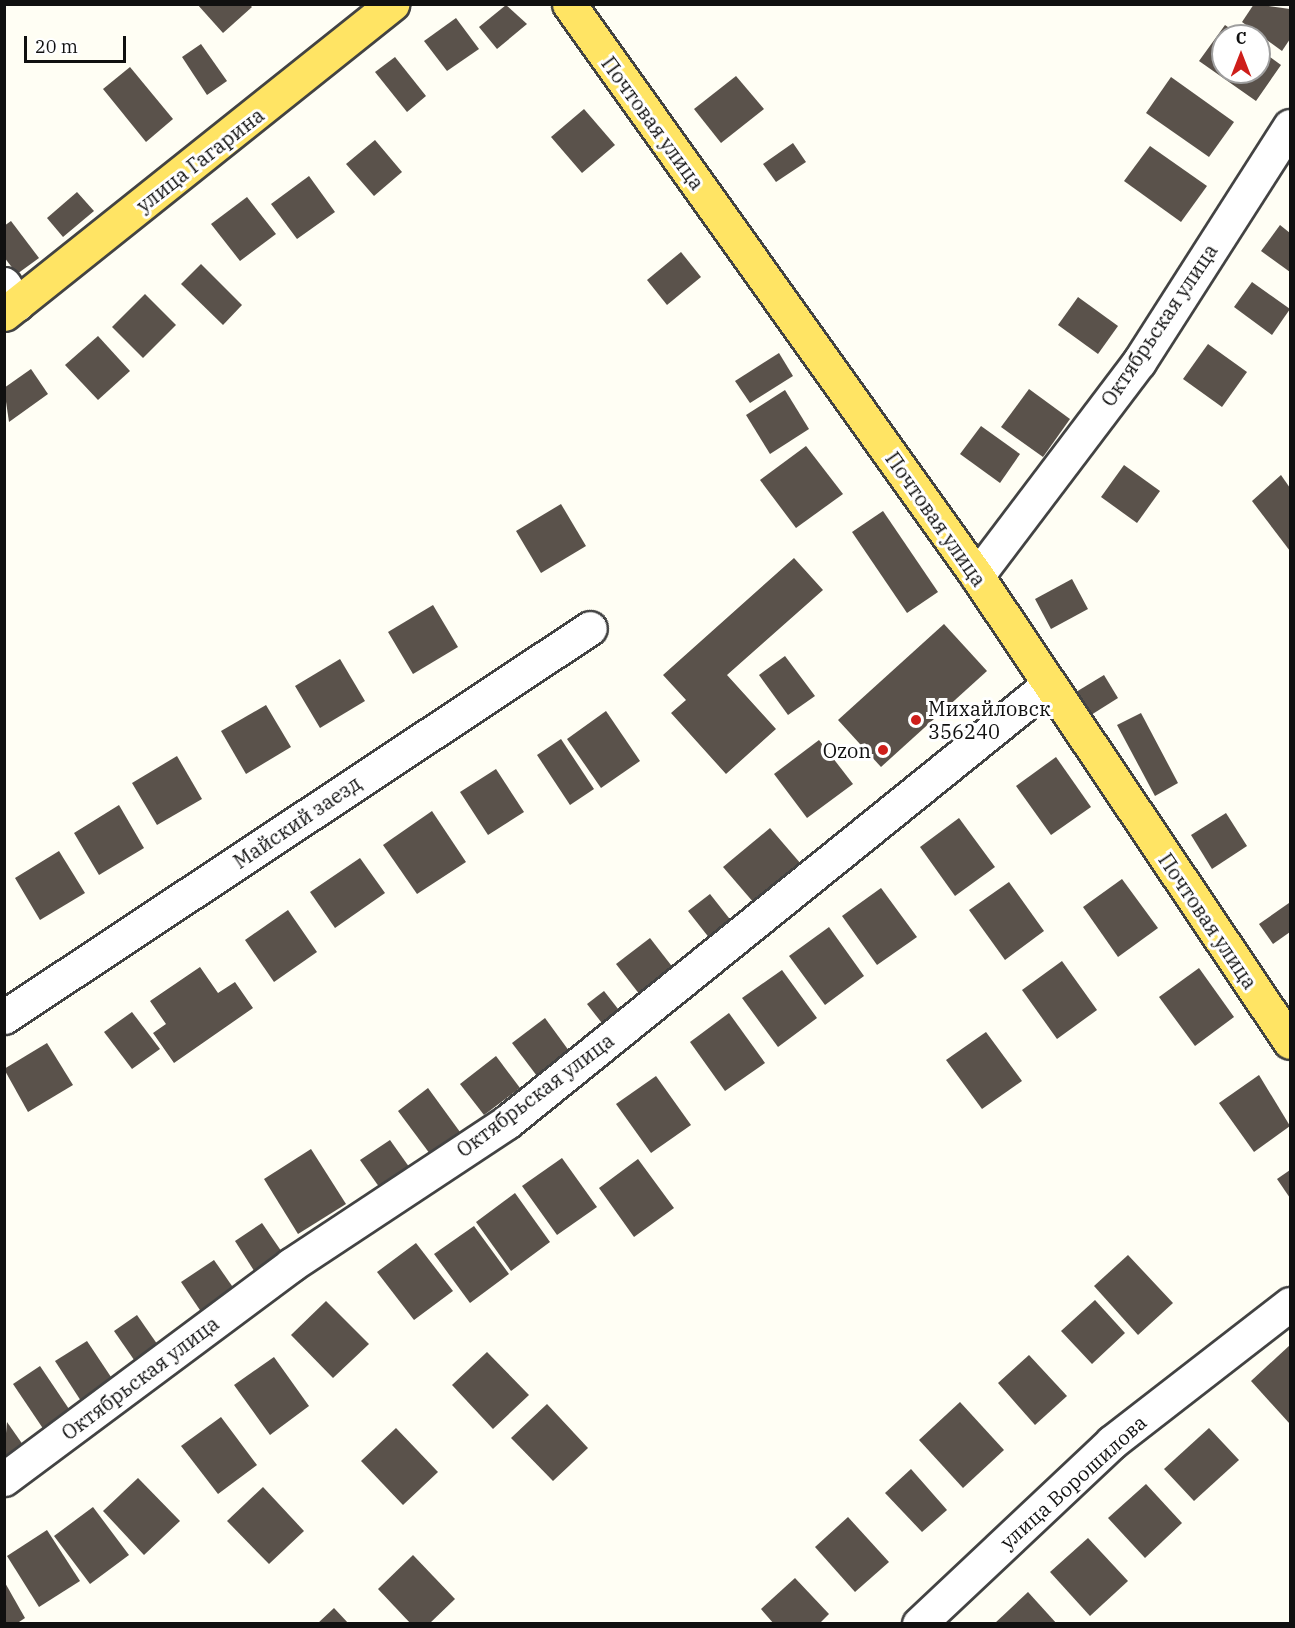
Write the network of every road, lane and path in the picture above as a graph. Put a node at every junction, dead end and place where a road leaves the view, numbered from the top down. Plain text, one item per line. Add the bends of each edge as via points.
1 (392, 4) edge
2 (569, 4) edge
3 (1290, 126) edge
4 (9, 300) edge
5 (977, 576) junction
6 (590, 628) dead end
7 (1047, 687) junction
8 (4, 1017) edge
9 (1290, 1042) edge
10 (1290, 1304) edge
11 (4, 1479) edge
12 (919, 1623) edge

1 - 4 main road, улица Гагарина
2 - 5 main road, Почтовая улица
3 - 5 street, Октябрьская улица via 1139,362
5 - 7 main road, Почтовая улица
6 - 8 street, Майский заезд
7 - 9 main road, Почтовая улица
7 - 11 street, Октябрьская улица via 507,1122 291,1265
10 - 12 street, улица Ворошилова via 1112,1442

